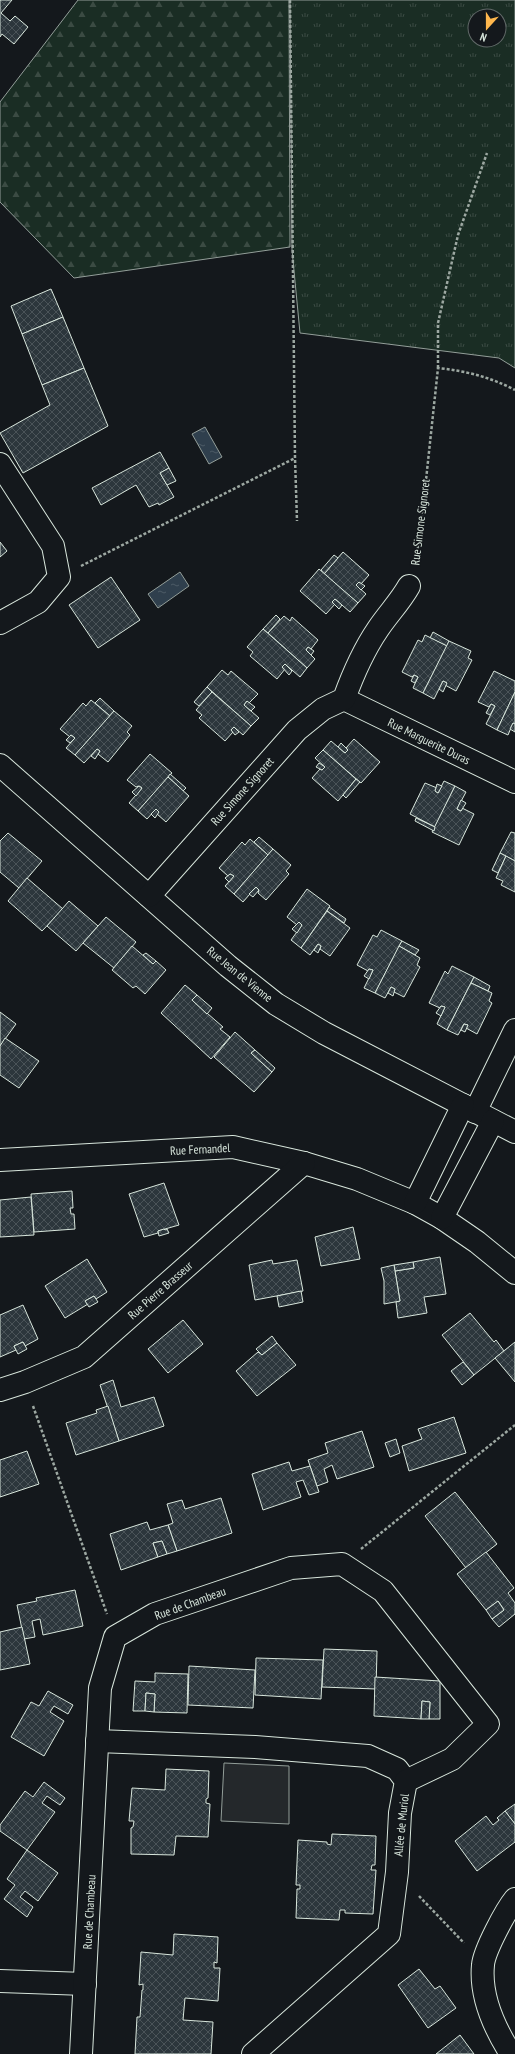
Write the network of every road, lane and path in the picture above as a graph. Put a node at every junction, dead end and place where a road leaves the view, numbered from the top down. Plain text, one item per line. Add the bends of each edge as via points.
1 (290, 0) edge
2 (487, 153) dead end
3 (438, 368) junction
4 (515, 390) edge
5 (295, 458) junction
6 (0, 464) edge
7 (297, 521) dead end
8 (59, 577) junction
9 (409, 586) joint
10 (0, 623) edge
11 (344, 699) junction
12 (0, 765) edge
13 (515, 782) edge
14 (149, 896) junction
15 (515, 1030) edge
16 (477, 1113) junction
17 (515, 1132) edge
18 (0, 1160) edge
19 (304, 1163) junction
20 (415, 1204) junction
21 (442, 1218) junction
22 (515, 1273) edge
23 (25, 1382) junction
24 (0, 1390) edge
25 (515, 1425) edge
26 (342, 1564) junction
27 (115, 1637) junction
28 (97, 1740) junction
29 (406, 1781) junction
30 (397, 1872) junction
31 (515, 1899) edge
32 (483, 1964) junction
33 (0, 1981) edge
34 (85, 1984) junction
35 (81, 2054) edge
36 (253, 2054) edge
37 (511, 2054) edge

1 - 5 path
2 - 3 path, Rue Simone Signoret via 456,242 438,323
3 - 4 path via 467,371 496,380
3 - 9 path, Rue Simone Signoret via 420,536
5 - 7 path
5 - 8 path
6 - 8 street via 53,546
8 - 10 street via 38,602
9 - 11 street via 401,602 378,628 357,664
11 - 13 street, Rue Marguerite Duras
11 - 14 street, Rue Simone Signoret via 323,709 297,730
12 - 14 street, Rue Jean de Vienne
14 - 16 street, Rue Jean de Vienne via 228,966 276,1004 324,1033
15 - 16 street
16 - 17 street, Rue Jean de Vienne
16 - 20 street
16 - 21 street
18 - 19 street, Rue Fernandel via 233,1147
19 - 20 street, Rue Fernandel via 357,1179
19 - 23 street, Rue Pierre Brasseur via 84,1357
20 - 21 street, Rue Fernandel
21 - 22 street, Rue Fernandel
23 - 24 street, Rue Pierre Brasseur
23 - 27 path
25 - 26 path
26 - 27 street, Rue de Chambeau via 291,1568 155,1614
26 - 29 street via 383,1591 488,1724 452,1759
27 - 28 street, Rue de Chambeau via 100,1688
28 - 29 street, Allée de Muriol via 368,1756 397,1770
28 - 34 street, Rue de Chambeau
29 - 30 street, Allée de Muriol via 400,1813
30 - 32 path
30 - 36 street, Allée de Muriol via 389,1934
31 - 32 street via 505,1912
32 - 37 street via 486,1995 492,2017 497,2032
33 - 34 street
34 - 35 street, Rue de Chambeau

